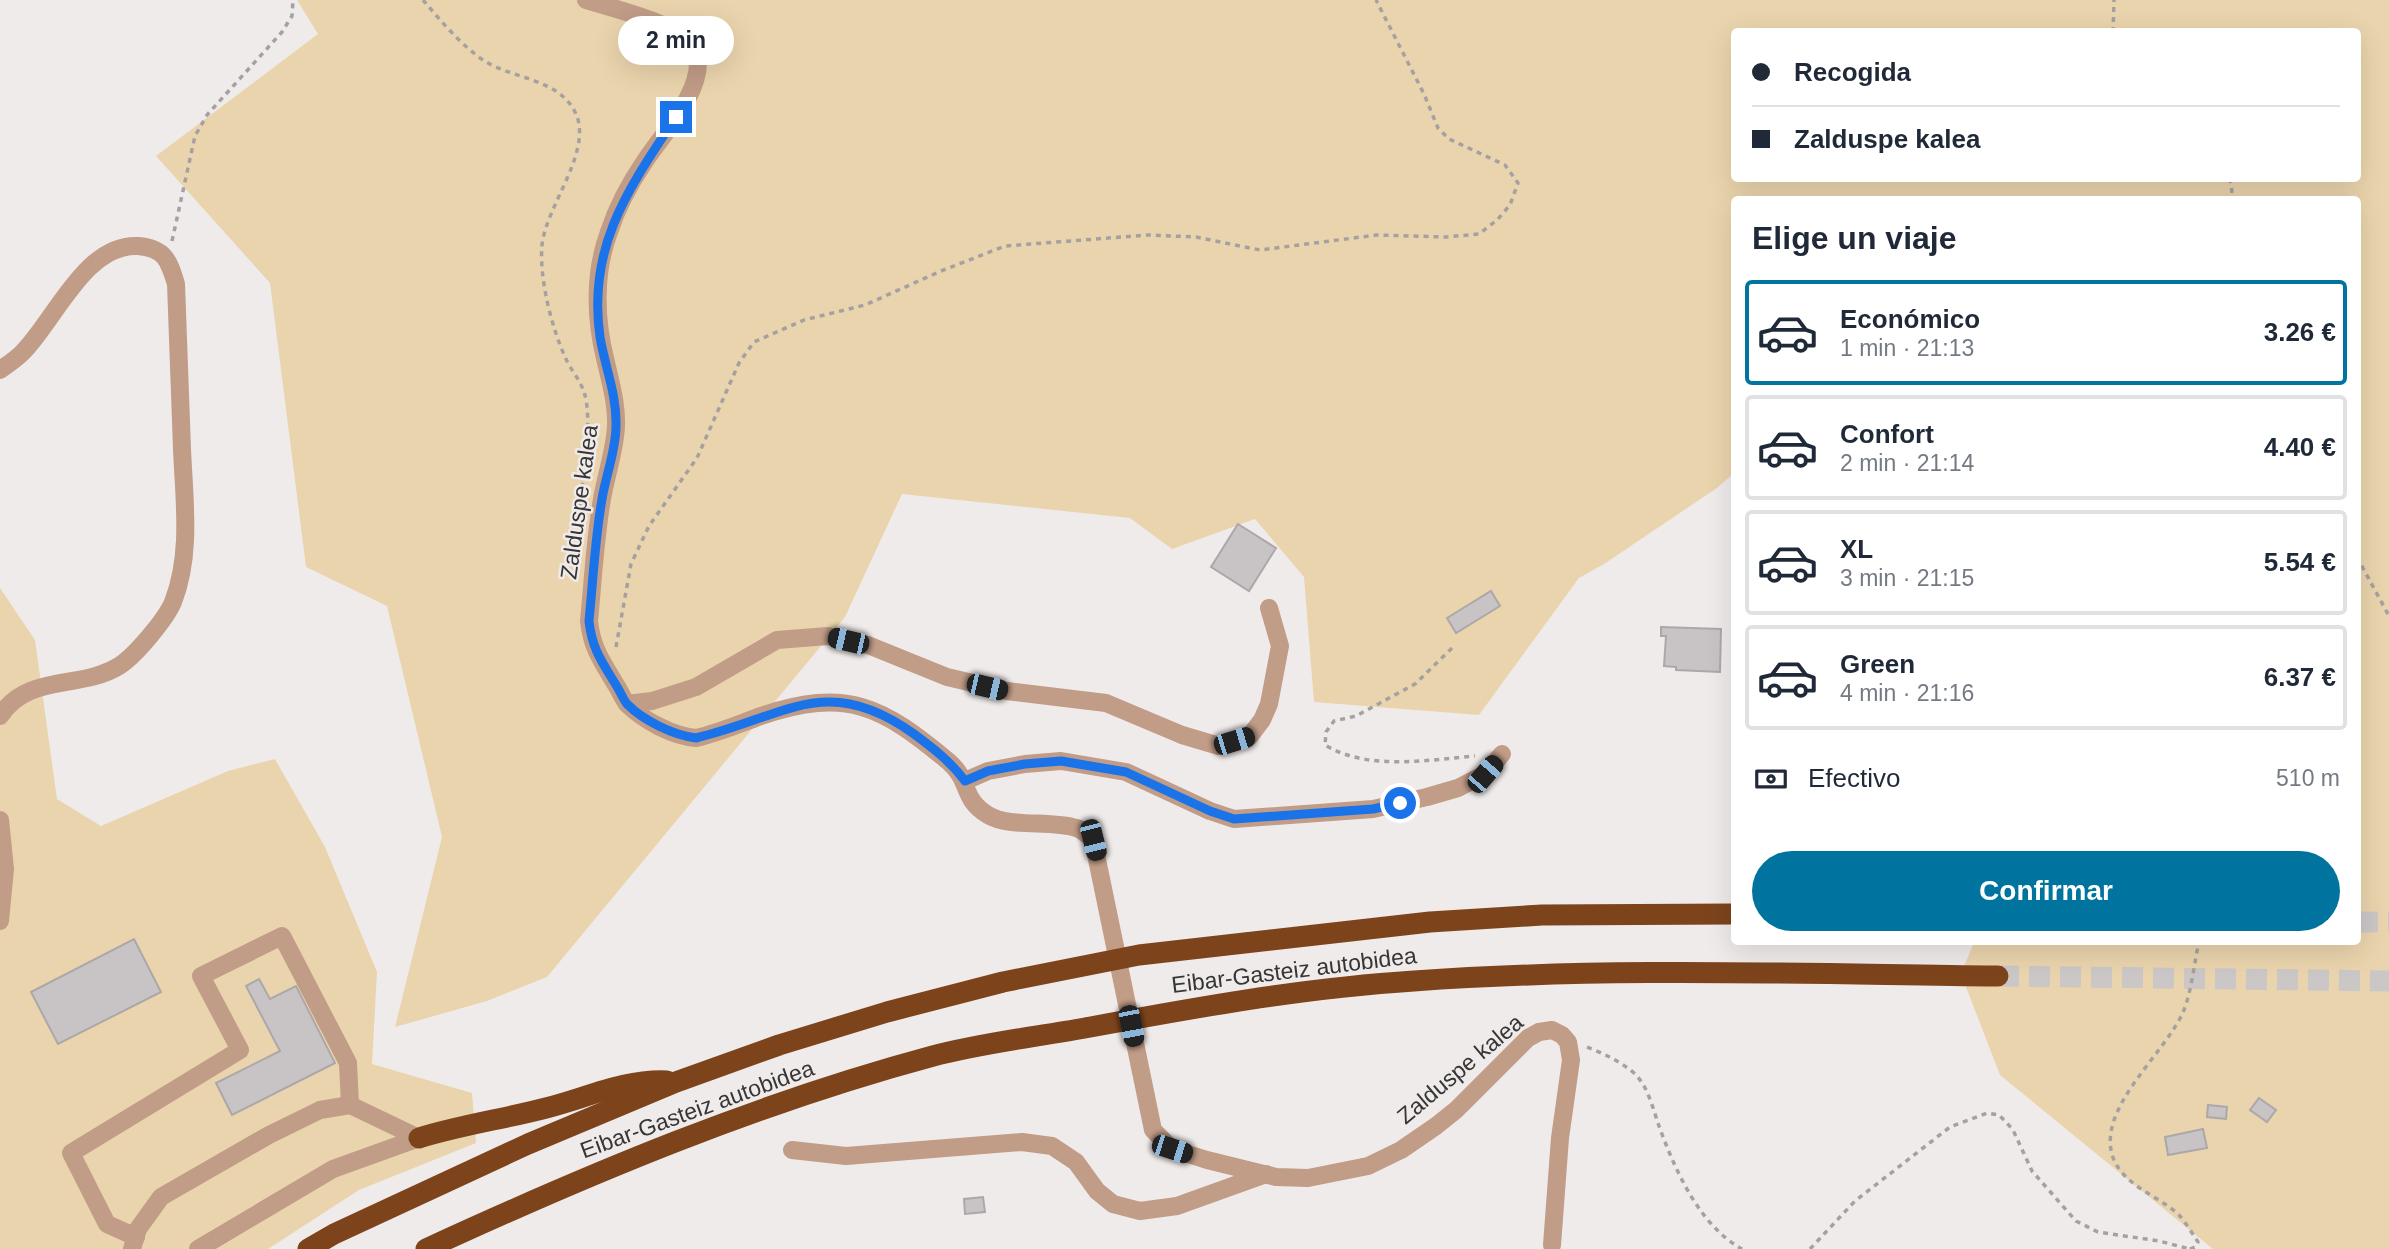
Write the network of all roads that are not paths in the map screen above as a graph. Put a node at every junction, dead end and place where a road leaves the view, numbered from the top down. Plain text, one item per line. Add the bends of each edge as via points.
1 (586, 0) edge
2 (0, 370) edge
3 (1269, 608) dead end
4 (626, 704) junction
5 (0, 716) edge
6 (1502, 754) road end
7 (965, 781) junction
8 (0, 820) edge
9 (1731, 914) edge
10 (0, 921) edge
11 (1998, 976) tunnel mouth
12 (676, 1082) junction
13 (350, 1105) junction
14 (419, 1138) junction
15 (792, 1150) dead end
16 (1266, 1174) junction
17 (134, 1243) edge
18 (1552, 1245) dead end
19 (198, 1249) edge
20 (308, 1249) edge
21 (426, 1249) edge

1 - 4 street, Zalduspe kalea via 683,34 693,44 698,67 684,104 622,202 608,233 598,278 600,338 616,429 602,499 589,621 597,656
2 - 5 street via 22,353 78,280 106,254 131,246 152,247 168,260 176,284 186,546 173,603 143,645 119,666 31,689
3 - 4 street via 1280,646 1269,704 1249,737 1219,746 1106,703 1018,693 947,677 868,645 828,636 777,640 696,687
4 - 7 street, Zalduspe kalea via 664,728 696,738 813,702 864,706 928,745
6 - 7 street via 1485,774 1427,797 1373,809 1234,819 1126,772 1061,761 988,771
7 - 16 street, Zalduspe kalea via 972,804 990,817 1078,828 1093,840 1153,1130 1172,1149
8 - 10 street via 5,869
9 - 12 highway, Eibar-Gasteiz autobidea via 1542,915 1430,922 1139,955 1003,982 887,1012
11 - 21 highway, Eibar-Gasteiz autobidea via 1563,974 1412,981 1213,1004 936,1055 754,1111 555,1189
12 - 14 highway via 643,1080
12 - 20 highway, Eibar-Gasteiz autobidea via 528,1144
13 - 14 street
13 - 17 street via 320,1110 161,1197 138,1229
13 - 17 street via 348,1063 282,936 201,976 240,1050 71,1153 107,1224
14 - 19 street via 333,1169
15 - 16 street via 846,1156 1022,1142 1052,1146 1076,1162 1097,1191 1114,1204 1140,1211 1177,1206
16 - 18 street, Zalduspe kalea via 1308,1178 1383,1160 1456,1110 1532,1035 1552,1030 1569,1044 1570,1064

